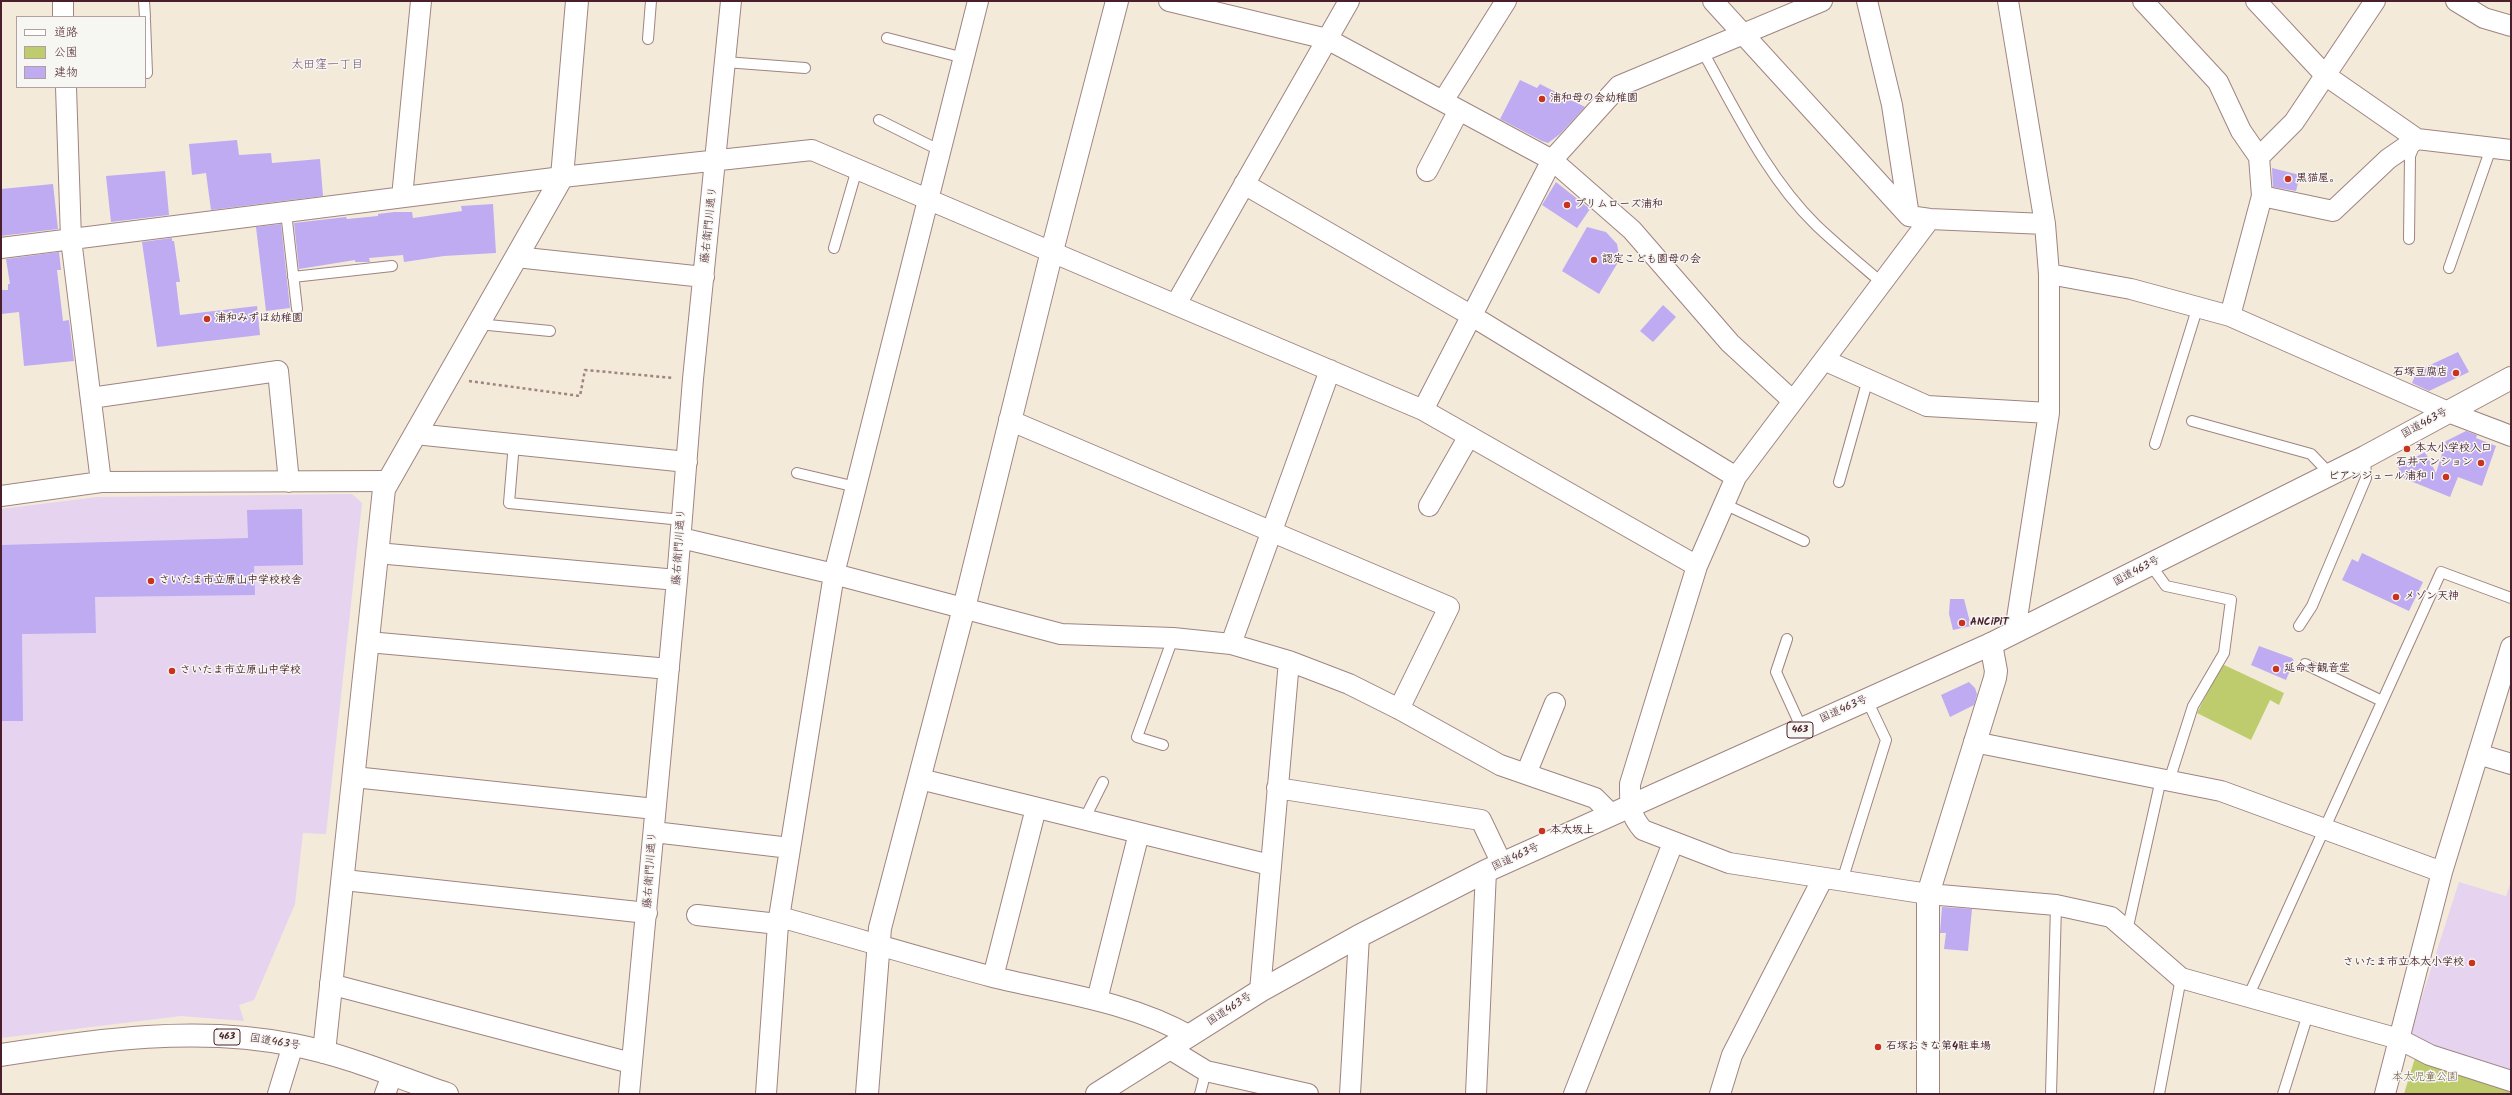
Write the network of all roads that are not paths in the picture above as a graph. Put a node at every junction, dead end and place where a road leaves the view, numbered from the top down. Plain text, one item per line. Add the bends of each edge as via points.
1 (63, 1) edge
2 (144, 1) edge
3 (421, 1) edge
4 (577, 1) edge
5 (651, 1) edge
6 (731, 1) edge
7 (978, 1) edge
8 (1117, 1) edge
9 (1169, 1) edge
10 (1349, 1) edge
11 (1506, 1) edge
12 (1713, 1) edge
13 (1822, 1) edge
14 (1867, 1) edge
15 (2008, 1) edge
16 (2143, 1) edge
17 (2256, 1) edge
18 (2375, 1) edge
19 (2456, 1) edge
20 (63, 16) edge
21 (145, 16) edge
22 (2511, 26) edge
23 (1744, 35) junction
24 (887, 38) dead end
25 (648, 39) dead end
26 (1327, 39) junction
27 (146, 45) edge
28 (1703, 52) junction
29 (964, 58) junction
30 (725, 62) junction
31 (805, 68) dead end
32 (147, 72) dead end
33 (2325, 75) junction
34 (66, 88) edge
35 (1451, 106) junction
36 (879, 120) dead end
37 (2417, 139) junction
38 (2490, 148) junction
39 (2511, 150) edge
40 (941, 151) junction
41 (2259, 157) junction
42 (716, 160) junction
43 (1552, 160) junction
44 (857, 169) junction
45 (1427, 171) dead end
46 (562, 177) junction
47 (1244, 184) junction
48 (2262, 196) junction
49 (402, 197) junction
50 (929, 199) junction
51 (286, 212) junction
52 (1909, 216) junction
53 (1930, 219) junction
54 (2045, 224) junction
55 (71, 239) junction
56 (2409, 239) dead end
57 (1, 248) edge
58 (834, 248) dead end
59 (1052, 251) junction
60 (516, 257) junction
61 (392, 266) dead end
62 (2449, 268) dead end
63 (2049, 274) junction
64 (293, 277) junction
65 (704, 277) junction
66 (1882, 283) junction
67 (1176, 304) junction
68 (2198, 306) junction
69 (297, 309) dead end
70 (1472, 316) junction
71 (2230, 316) junction
72 (478, 324) junction
73 (550, 331) dead end
74 (1824, 360) junction
75 (1330, 370) junction
76 (2511, 378) edge
77 (1868, 379) junction
78 (91, 398) junction
79 (1794, 401) junction
80 (1423, 410) junction
81 (2448, 412) junction
82 (2049, 413) junction
83 (1010, 420) junction
84 (2192, 421) dead end
85 (415, 434) junction
86 (1469, 436) junction
87 (2511, 436) edge
88 (514, 443) junction
89 (2156, 444) dead end
90 (2365, 457) junction
91 (686, 462) junction
92 (797, 472) dead end
93 (2330, 474) junction
94 (1736, 477) junction
95 (389, 481) junction
96 (100, 482) junction
97 (289, 482) junction
98 (1839, 482) dead end
99 (856, 487) junction
100 (1, 496) edge
101 (1724, 504) junction
102 (1430, 506) dead end
103 (682, 529) junction
104 (1272, 531) junction
105 (1804, 541) dead end
106 (377, 553) junction
107 (2150, 564) junction
108 (1697, 566) junction
109 (834, 574) junction
110 (678, 580) junction
111 (2511, 598) edge
112 (964, 608) junction
113 (2299, 626) dead end
114 (2015, 630) junction
115 (1173, 638) junction
116 (1787, 639) dead end
117 (368, 642) junction
118 (1231, 644) junction
119 (1990, 644) junction
120 (2511, 647) edge
121 (1289, 661) junction
122 (2306, 664) dead end
123 (669, 669) junction
124 (1867, 700) junction
125 (2382, 701) junction
126 (1555, 703) dead end
127 (1399, 708) junction
128 (1802, 729) junction
129 (1974, 742) junction
130 (1163, 745) dead end
131 (2478, 754) junction
132 (2511, 764) edge
133 (1526, 774) junction
134 (354, 777) junction
135 (920, 779) junction
136 (2165, 780) junction
137 (1103, 782) dead end
138 (1277, 788) junction
139 (1036, 808) junction
140 (655, 809) junction
141 (1620, 810) junction
142 (1084, 820) junction
143 (2324, 829) junction
144 (654, 832) junction
145 (1139, 833) junction
146 (1673, 843) junction
147 (790, 848) junction
148 (1270, 865) junction
149 (1494, 868) junction
150 (2442, 872) junction
151 (1823, 878) junction
152 (344, 880) junction
153 (1842, 881) junction
154 (1928, 894) junction
155 (2056, 905) junction
156 (647, 913) junction
157 (697, 915) dead end
158 (778, 924) junction
159 (2127, 930) junction
160 (1360, 936) junction
161 (878, 944) junction
162 (993, 977) junction
163 (2181, 978) junction
164 (330, 984) junction
165 (1260, 991) junction
166 (2248, 997) junction
167 (1097, 1000) junction
168 (2308, 1014) junction
169 (1190, 1036) junction
170 (2399, 1039) junction
171 (293, 1045) junction
172 (1170, 1049) junction
173 (324, 1052) junction
174 (1, 1054) edge
175 (631, 1063) junction
176 (1206, 1071) junction
177 (2511, 1081) edge
178 (388, 1084) edge
179 (278, 1094) edge
180 (447, 1094) edge
181 (629, 1094) edge
182 (766, 1094) edge
183 (867, 1094) edge
184 (1097, 1094) edge
185 (1200, 1094) edge
186 (1308, 1094) edge
187 (1350, 1094) edge
188 (1476, 1094) edge
189 (1574, 1094) edge
190 (1720, 1094) edge
191 (1928, 1094) edge
192 (2051, 1094) edge
193 (2159, 1094) edge
194 (2283, 1094) edge
195 (2385, 1094) edge

1 - 20 street
2 - 21 lane
3 - 49 street
4 - 46 main road
5 - 25 lane
6 - 30 street, 藤右衛門川通り
7 - 29 street
8 - 59 main road
9 - 26 street
10 - 26 street
11 - 35 street
12 - 23 street
13 - 23 street
14 - 52 street via 1892,105
15 - 54 street
16 - 41 street via 2218,82 2241,131
17 - 33 street
18 - 33 street
19 - 22 street via 2484,18
23 - 28 street
23 - 52 street
24 - 29 lane
26 - 35 street
26 - 47 street
27 - 32 lane
28 - 43 street via 1619,86
28 - 66 lane via 1743,124 1782,185 1815,224
29 - 40 street
30 - 31 lane
30 - 42 street, 藤右衛門川通り
33 - 37 street
33 - 41 street via 2294,122
34 - 55 street
35 - 43 street
35 - 45 street
36 - 40 lane
37 - 38 street
37 - 48 street via 2388,159 2333,211
37 - 56 lane via 2410,156
38 - 39 street
38 - 62 lane
40 - 50 street
41 - 48 street
42 - 44 street via 812,150
42 - 46 street
42 - 65 street, 藤右衛門川通り
43 - 70 street
43 - 79 street via 1632,230 1730,343
44 - 50 street
44 - 58 lane
46 - 49 street
46 - 60 main road
47 - 67 street
47 - 70 street
48 - 71 street
49 - 51 street
50 - 59 street
50 - 99 street
51 - 55 street
51 - 64 lane
52 - 53 street
53 - 54 street
53 - 66 street
54 - 63 street
55 - 57 street
55 - 78 street
59 - 67 street
59 - 83 main road
60 - 65 street
60 - 72 main road
61 - 64 lane
63 - 68 street via 2131,289
63 - 82 street
64 - 69 lane
65 - 91 street, 藤右衛門川通り
66 - 74 street
67 - 75 street
68 - 71 street
68 - 89 lane
70 - 80 street
70 - 94 street
71 - 81 street
72 - 73 lane
72 - 85 main road
74 - 77 street
74 - 79 street
75 - 80 street
75 - 104 street
76 - 81 main road, 国道463号 / 463
77 - 82 street via 1927,406
77 - 98 lane
78 - 96 street
78 - 97 street via 278,371
79 - 94 street
80 - 86 street
81 - 87 street
81 - 90 main road, 国道463号 / 463
82 - 114 street
83 - 104 street
83 - 112 main road
84 - 93 lane via 2311,454
85 - 88 street
85 - 95 main road
86 - 102 street
86 - 108 street
88 - 91 street
88 - 103 lane via 509,503
90 - 93 main road, 国道463号 / 463
90 - 113 lane via 2366,478 2312,606
91 - 103 street, 藤右衛門川通り
92 - 99 lane
93 - 107 main road, 国道463号 / 463
94 - 101 street
95 - 97 street
95 - 106 main road via 384,489
96 - 97 street
96 - 100 street
99 - 109 street
101 - 105 lane
101 - 108 street
103 - 109 street
103 - 110 street, 藤右衛門川通り
104 - 118 street
104 - 127 street via 1449,607
106 - 110 street
106 - 117 main road
107 - 114 main road, 国道463号 / 463
107 - 136 lane via 2166,586 2231,600 2224,653 2193,706
108 - 141 street
109 - 112 street
109 - 147 street
110 - 123 street, 藤右衛門川通り
111 - 125 lane via 2441,572
112 - 115 street via 1061,634
112 - 135 main road
114 - 119 main road, 国道463号 / 463
115 - 118 street
115 - 130 lane via 1137,737
116 - 128 lane via 1776,672
117 - 123 street
117 - 134 main road
118 - 121 street
119 - 124 main road, 国道463号 / 463
119 - 129 main road via 1996,671 1995,678
120 - 131 street
121 - 127 street via 1349,684
121 - 138 street
122 - 125 lane
123 - 140 street, 藤右衛門川通り
124 - 128 main road, 国道463号 / 463
124 - 153 lane via 1886,740
125 - 143 lane
126 - 133 street
127 - 133 street via 1500,765
128 - 141 main road, 国道463号 / 463
129 - 136 street
129 - 154 main road
131 - 132 street
131 - 150 street
133 - 141 street via 1595,798
134 - 140 street
134 - 152 main road
135 - 139 street
135 - 161 main road via 880,928
136 - 143 street via 2221,791
136 - 159 lane
137 - 142 lane
138 - 148 street
138 - 149 street via 1481,820
139 - 142 street
139 - 162 street
140 - 144 street, 藤右衛門川通り
141 - 146 street via 1643,830
141 - 149 main road, 国道463号 / 463
142 - 145 street
143 - 150 street
143 - 166 lane
144 - 147 street
144 - 156 street, 藤右衛門川通り
145 - 148 street
145 - 167 street
146 - 151 street via 1729,863
146 - 189 street
147 - 158 street
148 - 165 street
149 - 160 main road, 国道463号 / 463
149 - 188 street
150 - 170 street
151 - 153 street
151 - 190 street via 1732,1055
152 - 156 street
152 - 164 main road
153 - 154 street
154 - 155 street
154 - 191 main road
155 - 159 street via 2111,917
155 - 192 lane
156 - 175 street, 藤右衛門川通り
157 - 158 street
158 - 161 street via 786,919
158 - 182 street
159 - 163 street
160 - 165 main road, 国道463号 / 463
160 - 187 street
161 - 162 street
161 - 183 main road
162 - 167 street
163 - 166 street
163 - 193 lane
164 - 173 main road
164 - 175 street
165 - 169 main road, 国道463号 / 463
166 - 168 street
167 - 169 street via 1171,1026
168 - 170 street
168 - 194 lane
169 - 172 main road, 国道463号 / 463
170 - 177 street via 2430,1055
170 - 195 street
171 - 173 main road, 国道463号 / 463
171 - 174 main road, 国道463号 / 463 via 244,1038 193,1035 56,1046
171 - 179 street
172 - 176 street
172 - 184 main road, 国道463号 / 463
173 - 178 main road, 国道463号 / 463
175 - 181 street, 藤右衛門川通り
176 - 185 lane
176 - 186 street
178 - 180 main road, 国道463号 / 463

